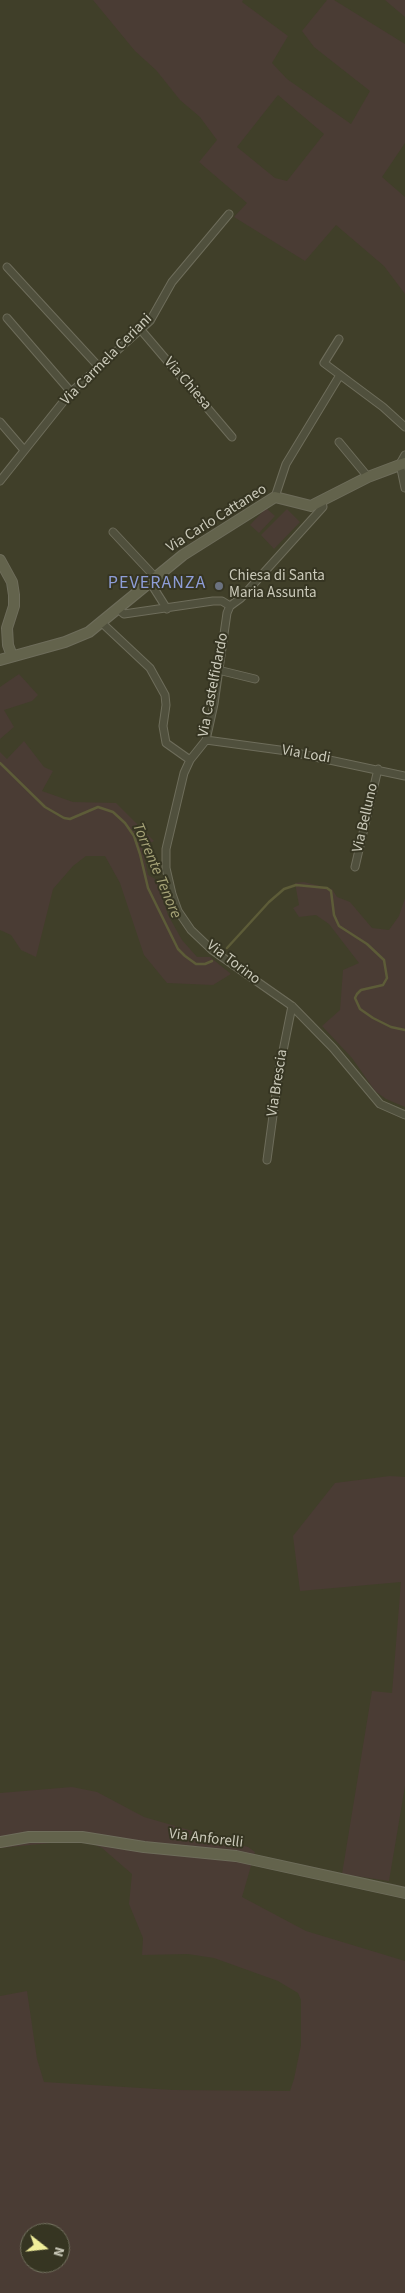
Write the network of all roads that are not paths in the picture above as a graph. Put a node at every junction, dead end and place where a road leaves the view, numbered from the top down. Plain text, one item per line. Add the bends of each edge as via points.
1 (229, 214) dead end
2 (7, 267) dead end
3 (7, 318) dead end
4 (141, 330) junction
5 (339, 338) dead end
6 (99, 367) junction
7 (340, 375) junction
8 (71, 392) junction
9 (0, 422) edge
10 (405, 427) edge
11 (232, 437) dead end
12 (339, 442) dead end
13 (24, 450) junction
14 (403, 461) edge
15 (368, 477) junction
16 (0, 481) edge
17 (405, 488) edge
18 (276, 497) junction
19 (322, 502) junction
20 (113, 532) dead end
21 (0, 560) edge
22 (152, 579) junction
23 (230, 606) junction
24 (118, 609) junction
25 (167, 609) junction
26 (102, 623) junction
27 (12, 656) junction
28 (0, 660) edge
29 (218, 670) junction
30 (255, 679) dead end
31 (206, 740) junction
32 (190, 760) junction
33 (378, 769) junction
34 (405, 776) edge
35 (355, 866) dead end
36 (292, 1006) junction
37 (405, 1115) edge
38 (267, 1160) dead end
39 (0, 1842) edge
40 (405, 1893) edge

1 - 4 street, Via Carmela Ceriani via 172,282 150,321
2 - 6 street
3 - 8 street
4 - 6 street, Via Carmela Ceriani
4 - 11 street, Via Chiesa
5 - 7 street via 324,363
6 - 8 street, Via Carmela Ceriani
7 - 10 street
7 - 18 street via 286,464
8 - 13 street, Via Carmela Ceriani
9 - 13 street
12 - 15 street
13 - 16 street, Via Carmela Ceriani
14 - 15 street, Via Carlo Cattaneo
14 - 17 street
15 - 19 street, Via Carlo Cattaneo
18 - 19 street, Via Carlo Cattaneo via 312,506
18 - 22 street, Via Carlo Cattaneo via 182,555
19 - 23 street via 323,507 241,598
20 - 22 street
21 - 27 street via 12,582 14,595 7,628
22 - 24 street, Via Carlo Cattaneo
22 - 25 street
23 - 25 street via 222,601 213,601
23 - 29 street, Via Castelfidardo
24 - 25 street via 124,614
24 - 26 street, Via Carlo Cattaneo
26 - 27 street, Via Carlo Cattaneo via 65,642
26 - 32 street via 150,668 165,694 163,726 166,743
27 - 28 street, Via Carlo Cattaneo
29 - 30 street
29 - 31 street, Via Castelfidardo
31 - 32 street, Via Castelfidardo
31 - 33 street, Via Lodi via 288,751
32 - 36 street, Via Torino via 166,849 166,868 178,911 212,950
33 - 34 street, Via Lodi
33 - 35 street, Via Belluno
36 - 37 street, Via Torino via 380,1104
36 - 38 street, Via Brescia
39 - 40 street, Via Anforelli via 29,1837 82,1837 236,1856

